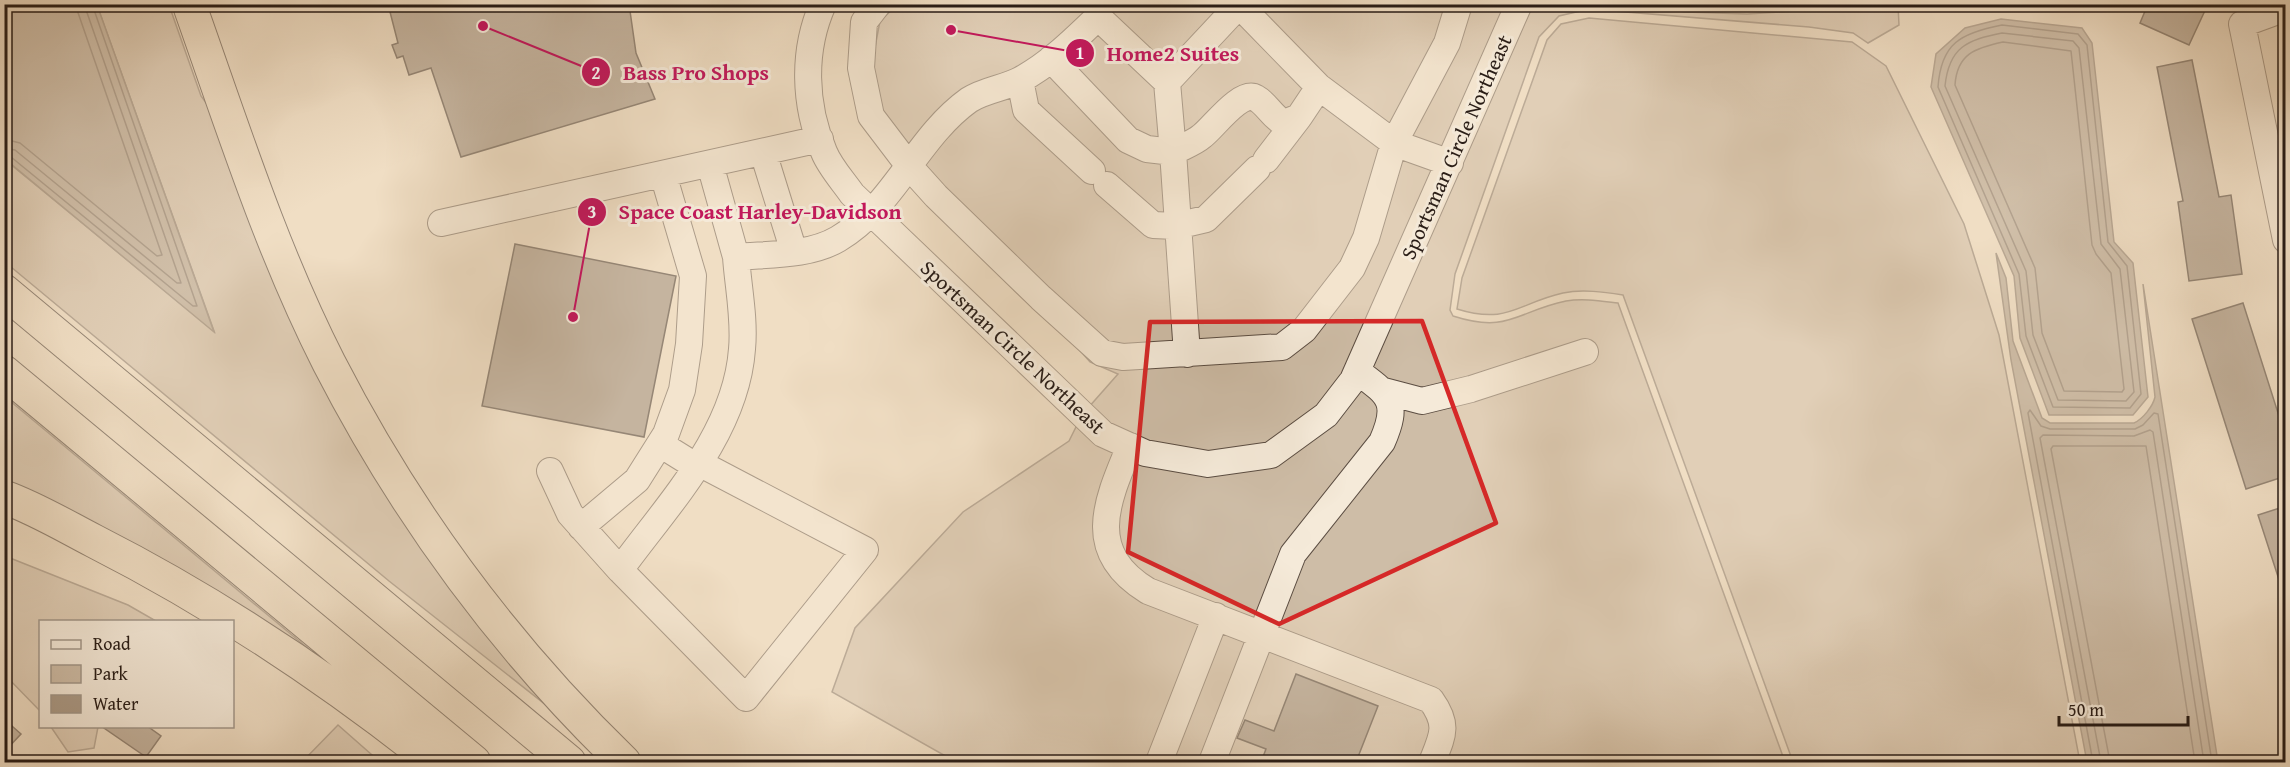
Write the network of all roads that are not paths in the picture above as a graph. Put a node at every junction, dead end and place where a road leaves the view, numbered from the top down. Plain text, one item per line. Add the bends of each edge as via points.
1 (189, 4) edge
2 (823, 4) edge
3 (878, 4) edge
4 (1459, 4) edge
5 (1519, 4) edge
6 (1239, 5) edge
7 (2286, 8) edge
8 (1092, 11) edge
9 (1051, 59) junction
10 (1020, 80) junction
11 (1167, 82) junction
12 (1319, 87) junction
13 (1299, 117) junction
14 (819, 139) junction
15 (1394, 143) junction
16 (763, 152) junction
17 (1173, 152) junction
18 (1450, 163) junction
19 (710, 164) junction
20 (909, 166) junction
21 (663, 174) junction
22 (871, 212) junction
23 (441, 223) dead end
24 (1176, 226) junction
25 (2286, 240) edge
26 (794, 252) junction
27 (736, 257) junction
28 (4, 291) edge
29 (1585, 352) dead end
30 (1187, 354) junction
31 (1357, 371) junction
32 (4, 372) edge
33 (1384, 391) junction
34 (660, 444) junction
35 (1130, 446) junction
36 (698, 465) junction
37 (550, 471) dead end
38 (4, 497) edge
39 (581, 527) junction
40 (620, 570) junction
41 (1216, 616) junction
42 (233, 620) edge
43 (234, 620) edge
44 (1261, 633) junction
45 (434, 762) edge
46 (474, 762) edge
47 (569, 762) edge
48 (624, 762) edge
49 (1159, 762) edge
50 (1212, 762) edge
51 (1432, 762) edge

1 - 48 highway via 281,258 329,363 393,476 484,606 540,674
2 - 14 street, Sportsman Circle Northeast via 813,27 808,70 810,113
3 - 20 street via 864,22 861,68 871,116
4 - 15 street via 1447,43
5 - 18 street, Sportsman Circle Northeast
6 - 11 street
6 - 12 street
7 - 25 street via 2242,24
8 - 9 street
8 - 11 street
9 - 10 street
9 - 17 street via 1128,140 1147,149
10 - 20 street via 970,99 936,130
10 - 24 street via 1026,110 1153,225
11 - 17 street
12 - 13 street
12 - 15 street
13 - 17 street via 1284,123 1249,96 1236,103 1201,137
13 - 24 street via 1262,165 1206,219
14 - 16 street
14 - 22 street, Sportsman Circle Northeast via 852,194
15 - 18 street
15 - 30 street via 1366,238 1353,268 1304,330 1282,347
16 - 19 street
16 - 26 street
17 - 24 street
18 - 31 street, Sportsman Circle Northeast
19 - 21 street
19 - 27 street
20 - 22 street
20 - 30 street via 1102,353 1123,357
21 - 23 street
21 - 34 street via 693,276 689,344 681,390
22 - 26 street via 838,239
22 - 35 street, Sportsman Circle Northeast via 1103,434
24 - 30 street
26 - 27 street
27 - 36 street via 742,348 731,403
28 - 47 highway
29 - 33 street via 1422,401
31 - 33 street
31 - 35 street, Sportsman Circle Northeast via 1326,415 1271,455 1208,464 1145,453
32 - 46 highway
33 - 44 street via 1391,406 1383,442 1293,554
34 - 36 street
34 - 39 street via 637,480
35 - 41 street via 1108,500 1105,518 1112,555 1130,580 1148,591
36 - 40 street
36 - 40 street via 866,550 746,698
37 - 39 street via 570,514
38 - 42 highway via 135,562
39 - 40 street
41 - 44 street
41 - 49 street
43 - 45 highway via 364,707
44 - 50 street
44 - 51 street via 1431,699 1444,723

